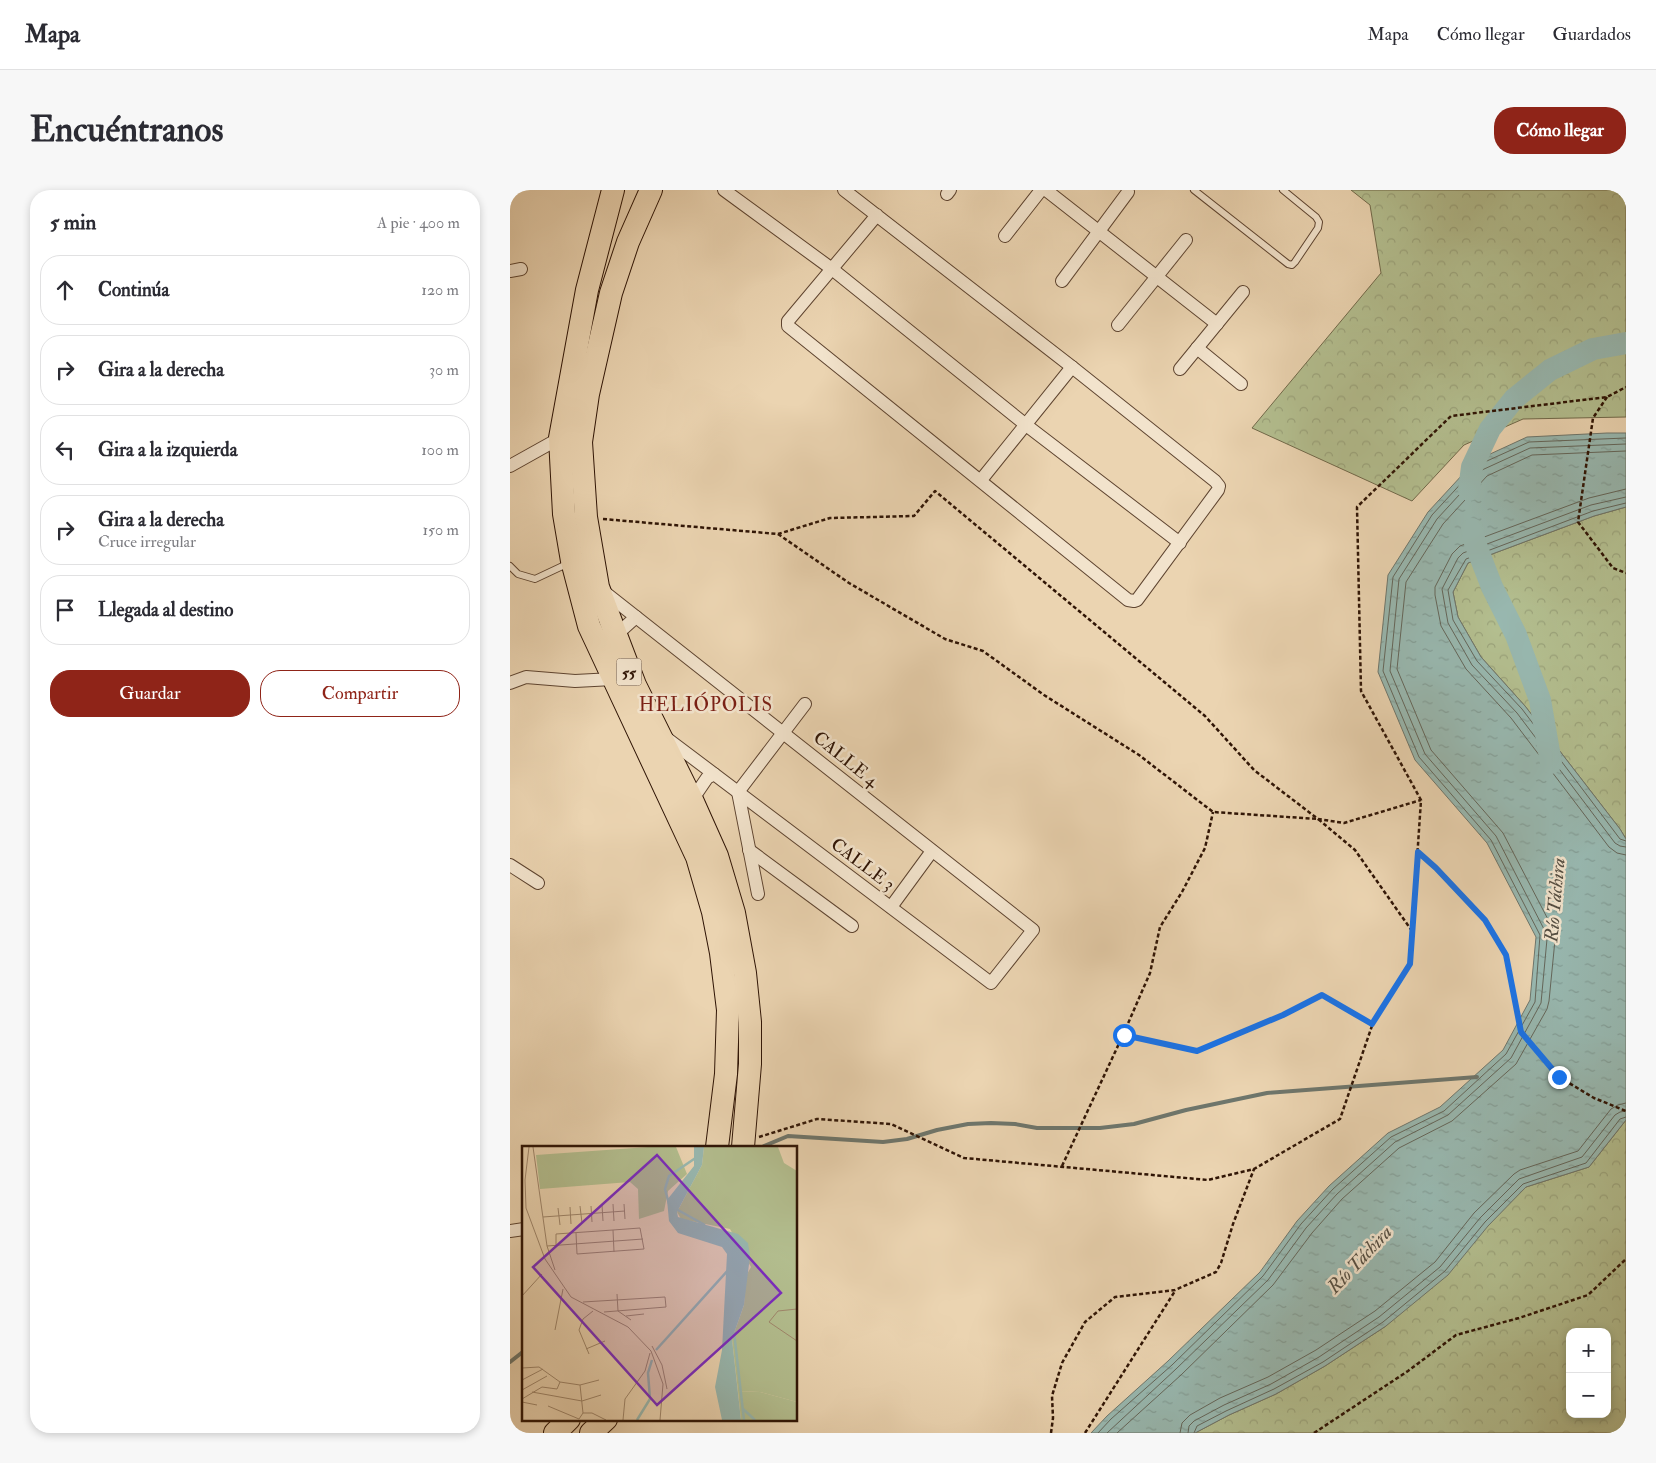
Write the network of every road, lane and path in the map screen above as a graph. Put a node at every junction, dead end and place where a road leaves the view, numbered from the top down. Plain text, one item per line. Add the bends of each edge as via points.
1 (613, 190) edge
2 (651, 190) edge
3 (724, 190) edge
4 (844, 190) edge
5 (1041, 190) edge
6 (1046, 190) edge
7 (1194, 190) edge
8 (1283, 190) edge
9 (1128, 192) dead end
10 (876, 216) junction
11 (1099, 232) junction
12 (1005, 236) dead end
13 (1186, 240) dead end
14 (832, 269) junction
15 (1156, 277) junction
16 (1062, 281) dead end
17 (1243, 292) dead end
18 (1217, 324) junction
19 (1118, 325) dead end
20 (1197, 348) junction
21 (1072, 366) junction
22 (1180, 369) dead end
23 (1240, 384) dead end
24 (1626, 387) edge
25 (1607, 397) junction
26 (1026, 425) junction
27 (560, 438) junction
28 (510, 466) edge
29 (981, 480) junction
30 (586, 517) junction
31 (778, 534) junction
32 (1180, 543) junction
33 (572, 561) junction
34 (510, 566) edge
35 (1626, 573) edge
36 (598, 587) junction
37 (636, 617) junction
38 (616, 635) junction
39 (613, 679) junction
40 (510, 683) edge
41 (805, 704) dead end
42 (784, 732) junction
43 (659, 733) junction
44 (714, 774) junction
45 (738, 792) junction
46 (692, 800) junction
47 (1421, 800) junction
48 (1213, 812) junction
49 (1318, 819) junction
50 (749, 850) junction
51 (932, 851) junction
52 (1418, 852) junction
53 (510, 865) edge
54 (538, 883) dead end
55 (758, 894) dead end
56 (891, 907) junction
57 (852, 926) dead end
58 (1412, 932) junction
59 (991, 982) joint
60 (1372, 1024) junction
61 (1124, 1035) junction
62 (1626, 1111) edge
63 (713, 1143) edge
64 (743, 1144) edge
65 (1062, 1166) junction
66 (1254, 1169) junction
67 (1626, 1259) edge
68 (1176, 1290) junction
69 (569, 1420) edge
70 (605, 1420) edge
71 (555, 1433) edge
72 (591, 1433) edge
73 (1051, 1433) edge
74 (1085, 1433) edge
75 (1314, 1433) edge

1 - 27 highway, 55 via 587,290
2 - 30 highway, 55 via 628,242 611,293 588,394 582,442
3 - 14 street
4 - 10 street
5 - 12 street
6 - 11 street
7 - 8 lane via 1292,264 1319,222
9 - 11 street
10 - 14 street
10 - 21 street
11 - 15 street
11 - 16 street
13 - 15 street
14 - 26 street
14 - 29 street via 788,321 788,326
15 - 18 street
15 - 19 street
17 - 18 street
18 - 20 street
20 - 22 street
20 - 23 street
21 - 26 street
21 - 32 street via 1219,486
24 - 25 path
25 - 35 path via 1593,418 1578,522 1613,568
25 - 47 path via 1450,416 1357,507 1361,691
26 - 29 street
26 - 32 street
27 - 28 street
27 - 33 highway, 55 via 564,514
29 - 32 street via 1128,600 1137,600
30 - 31 path
30 - 36 highway, 55
31 - 48 path via 848,583 945,639 983,651 1044,695 1139,755
31 - 49 path via 830,518 914,516 935,491 1205,716 1254,770
33 - 34 lane via 536,579 518,574
33 - 39 highway, 55 via 589,626
36 - 37 street, CALLE 4
36 - 38 highway, 55
37 - 38 street
37 - 42 street, CALLE 4
38 - 43 highway, 55 via 635,685
39 - 40 street via 575,681 526,677
39 - 63 highway, 55 via 697,857 713,912 728,1010 726,1074
41 - 42 street
42 - 45 street
42 - 51 street, CALLE 4
43 - 44 street, CALLE 3
43 - 46 highway, 55
44 - 45 street, CALLE 3
44 - 46 street via 707,778
45 - 50 street
45 - 56 street, CALLE 3
46 - 64 highway, 55 via 720,866 734,913 745,973 750,1064
47 - 49 path via 1344,823
47 - 52 path
48 - 49 path
48 - 61 path via 1206,848 1160,927 1150,973
49 - 58 path via 1355,850
50 - 55 street
50 - 57 street
51 - 56 street
51 - 59 street, CALLE 4 via 1033,930
52 - 58 path
52 - 62 path via 1485,920 1506,955 1521,1032 1559,1077 1594,1098
53 - 54 street
56 - 59 street, CALLE 3
58 - 60 path via 1410,964
60 - 61 path via 1322,995 1197,1051
60 - 66 path via 1340,1119
61 - 65 path
64 - 65 path via 817,1120 891,1124 964,1158
65 - 66 path via 1208,1180
66 - 68 path via 1222,1263 1216,1272
67 - 75 path via 1588,1295 1456,1335 1408,1372
68 - 73 path via 1115,1297 1085,1322 1062,1363 1052,1396
68 - 74 path
69 - 71 highway
70 - 72 highway

